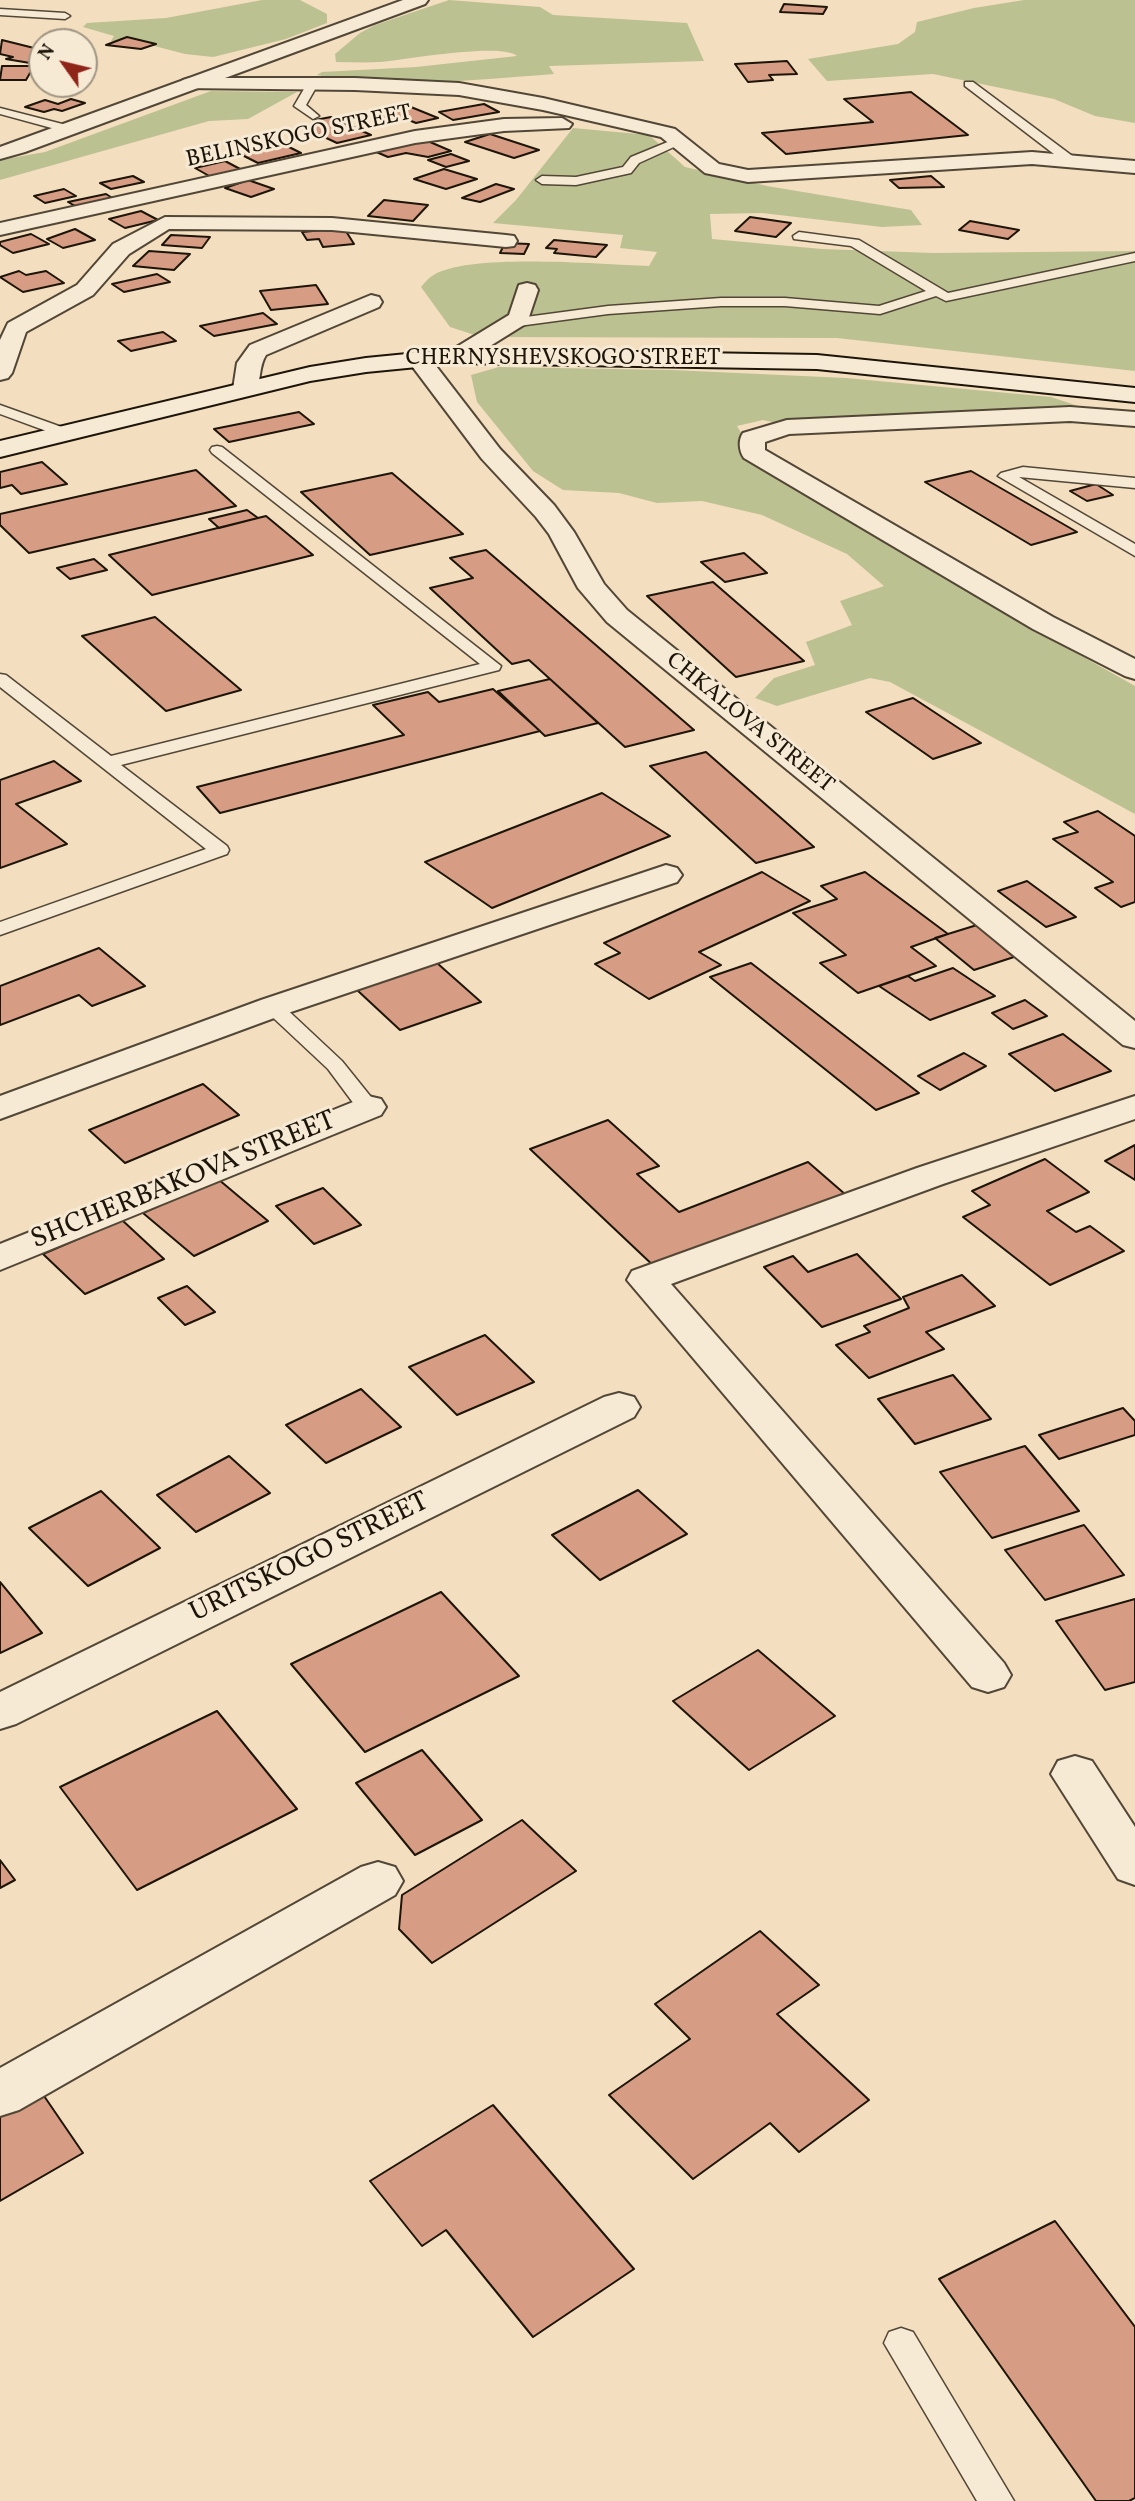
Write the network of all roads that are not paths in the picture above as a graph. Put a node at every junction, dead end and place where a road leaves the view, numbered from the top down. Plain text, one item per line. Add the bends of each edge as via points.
1 (419, 0) edge
2 (0, 12) edge
3 (65, 16) dead end
4 (312, 84) junction
5 (969, 84) dead end
6 (190, 85) junction
7 (0, 111) edge
8 (313, 116) dead end
9 (613, 122) junction
10 (70, 129) junction
11 (679, 142) junction
12 (0, 152) edge
13 (1071, 160) junction
14 (1135, 167) edge
15 (542, 180) dead end
16 (0, 229) edge
17 (799, 236) dead end
18 (506, 241) dead end
19 (1135, 257) edge
20 (527, 290) dead end
21 (936, 292) junction
22 (371, 302) dead end
23 (512, 323) junction
24 (458, 356) junction
25 (418, 358) junction
26 (0, 373) edge
27 (245, 389) junction
28 (1135, 395) edge
29 (0, 409) edge
30 (1135, 419) edge
31 (65, 433) junction
32 (0, 449) edge
33 (217, 450) dead end
34 (1135, 483) edge
35 (1135, 551) edge
36 (1135, 670) edge
37 (0, 679) edge
38 (110, 762) junction
39 (666, 875) dead end
40 (0, 929) edge
41 (274, 1007) junction
42 (1135, 1038) edge
43 (368, 1107) joint
44 (1135, 1107) edge
45 (0, 1108) edge
46 (0, 1258) edge
47 (619, 1407) dead end
48 (988, 1675) dead end
49 (0, 1712) edge
50 (1075, 1774) dead end
51 (1135, 1866) edge
52 (378, 1881) dead end
53 (0, 2094) edge
54 (901, 2343) dead end
55 (996, 2501) edge

1 - 6 street
2 - 3 lane
4 - 6 street
4 - 8 lane via 300,106
4 - 9 street via 459,89
5 - 13 lane
6 - 10 street
7 - 10 lane
9 - 11 street via 668,133
9 - 16 street, BELINSKOGO STREET via 504,125 415,137
10 - 12 street
11 - 13 street via 712,169 748,176 1032,158
11 - 15 lane via 635,160 628,170 576,181
13 - 14 street
17 - 21 lane via 854,243
18 - 26 street via 332,224 165,223 121,249 85,290 16,328
19 - 21 lane via 946,297
20 - 23 street via 519,318
21 - 23 lane via 880,310 721,302
22 - 27 street via 258,350 249,363
23 - 24 street
24 - 25 street, CHERNYSHEVSKOGO STREET
24 - 28 street, CHERNYSHEVSKOGO STREET via 817,362
25 - 27 street, CHERNYSHEVSKOGO STREET
25 - 42 street, CHKALOVA STREET via 491,454 545,511 592,588 617,616
27 - 31 street, CHERNYSHEVSKOGO STREET
29 - 31 lane
30 - 36 street via 1070,414 787,427 752,438 753,453 1043,623
31 - 32 street, CHERNYSHEVSKOGO STREET
33 - 38 lane via 493,666
34 - 35 lane via 1023,472 1006,476
37 - 38 lane
38 - 40 lane via 220,850
39 - 41 street
41 - 43 lane via 335,1065
41 - 45 street
43 - 46 street, SHCHERBAKOVA STREET
44 - 48 street via 646,1280
47 - 49 street, URITSKOGO STREET
50 - 51 street
52 - 53 street
54 - 55 lane

